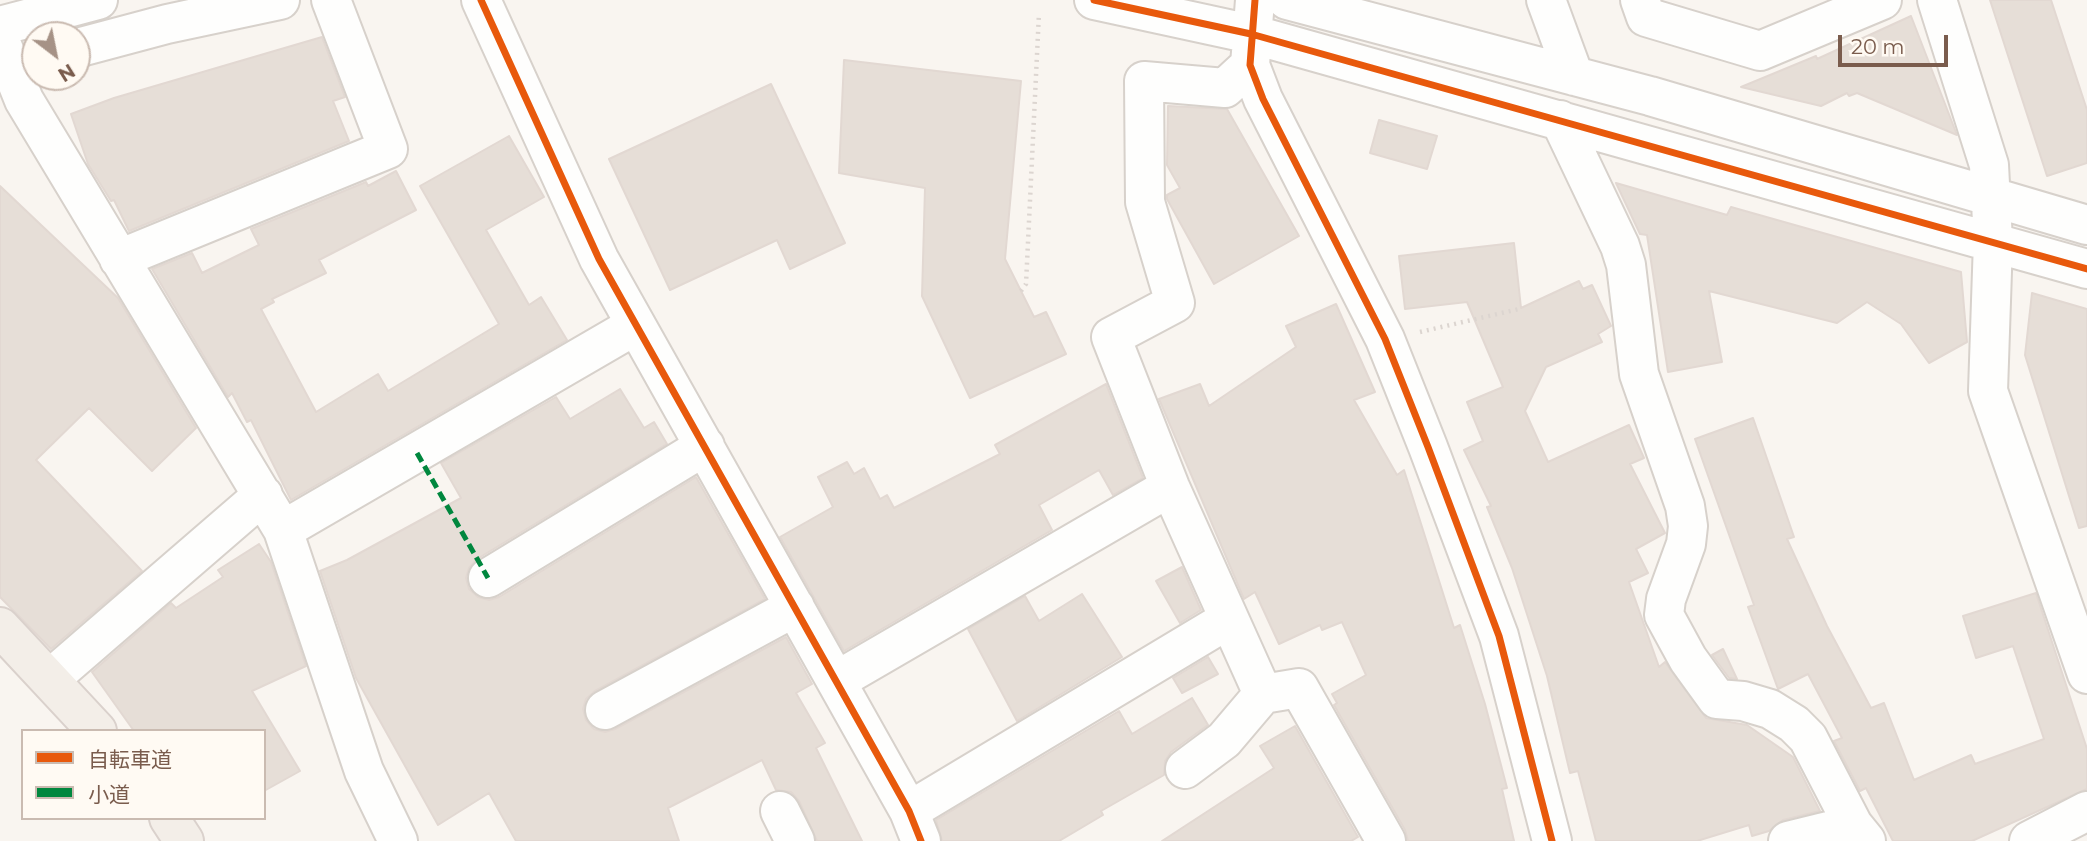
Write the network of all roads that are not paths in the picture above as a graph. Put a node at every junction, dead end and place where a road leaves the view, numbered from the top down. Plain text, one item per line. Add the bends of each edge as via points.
1 (98, 0) edge
2 (280, 0) edge
3 (331, 0) edge
4 (481, 0) edge
5 (1094, 0) edge
6 (1287, 0) edge
7 (1546, 0) edge
8 (1640, 0) edge
9 (1882, 0) edge
10 (1937, 0) edge
11 (0, 26) edge
12 (1252, 33) edge
13 (91, 44) edge
14 (11, 60) edge
15 (1574, 76) junction
16 (1560, 120) junction
17 (1993, 198) junction
18 (2087, 225) edge
19 (1993, 241) junction
20 (120, 259) junction
21 (2087, 269) edge
22 (636, 325) junction
23 (705, 446) junction
24 (1170, 487) junction
25 (263, 495) junction
26 (283, 530) junction
27 (488, 578) dead end
28 (795, 607) junction
29 (1229, 619) junction
30 (0, 627) edge
31 (2087, 674) edge
32 (50, 679) junction
33 (836, 681) junction
34 (1263, 694) junction
35 (605, 710) dead end
36 (95, 729) edge
37 (1185, 769) dead end
38 (2087, 811) edge
39 (170, 820) edge
40 (915, 826) edge
41 (1859, 833) edge
42 (184, 841) edge
43 (398, 841) edge
44 (1386, 841) edge
45 (1552, 841) edge
46 (1788, 841) edge
47 (2029, 841) edge

1 - 11 street
2 - 13 street
3 - 20 street via 388,149
4 - 22 street via 599,259
5 - 12 street
6 - 15 street
7 - 15 street
8 - 9 street via 1646,17 1760,51
10 - 17 street via 1989,165
12 - 16 street
12 - 24 street via 1225,88 1144,81 1145,202 1175,303 1111,337
12 - 45 street via 1263,99 1385,339 1499,636
14 - 20 street via 24,100
15 - 17 street
16 - 19 street
16 - 41 street via 1620,246 1639,374 1685,506 1686,544 1664,615 1717,699 1770,709 1808,738
17 - 18 street
17 - 19 street
19 - 21 street
19 - 31 street via 1988,391
20 - 25 street
22 - 23 street
22 - 26 street
23 - 27 street
23 - 28 street
24 - 29 street
24 - 33 street
25 - 26 street
25 - 32 street
26 - 43 street via 364,771
28 - 33 street
28 - 35 street
29 - 34 street
29 - 40 street
30 - 32 main road
32 - 36 main road
33 - 40 street
34 - 37 street via 1224,740
34 - 44 street via 1299,688
38 - 47 street
39 - 42 main road
41 - 46 street

